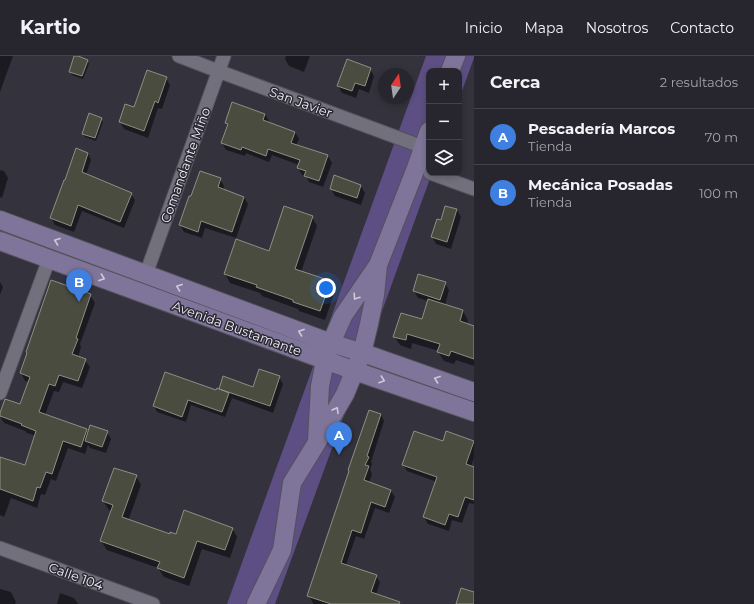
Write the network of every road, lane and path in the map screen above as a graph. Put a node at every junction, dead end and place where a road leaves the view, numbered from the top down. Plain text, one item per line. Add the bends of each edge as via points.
1 (179, 56) edge
2 (224, 56) edge
3 (456, 56) edge
4 (451, 68) edge
5 (218, 71) junction
6 (426, 139) edge
7 (425, 171) edge
8 (474, 189) edge
9 (0, 220) edge
10 (0, 241) edge
11 (49, 259) junction
12 (378, 265) junction
13 (146, 274) junction
14 (331, 343) junction
15 (362, 353) junction
16 (325, 360) junction
17 (354, 371) junction
18 (474, 392) edge
19 (0, 393) edge
20 (474, 412) edge
21 (316, 444) junction
22 (0, 548) edge
23 (153, 604) edge
24 (256, 604) edge

1 - 5 street, San Javier
2 - 5 street, Comandante Miño
3 - 4 main road
5 - 6 street, San Javier
5 - 13 street, Comandante Miño
6 - 7 main road
7 - 8 street
7 - 12 main road
13 -> 9 main road, Avenida Bustamante
10 - 11 main road, Avenida Bustamante
11 -> 16 main road, Avenida Bustamante
11 - 19 street
12 -> 14 main road via 343,316
12 - 15 main road via 370,324
14 -> 13 main road, Avenida Bustamante
14 - 15 main road, Avenida Bustamante
14 - 16 main road
15 - 17 main road
18 -> 15 main road, Avenida Bustamante
16 - 17 main road, Avenida Bustamante
16 - 21 main road via 320,386
17 -> 20 main road, Avenida Bustamante
21 -> 17 main road via 345,394
21 - 24 main road via 292,484 282,550
22 - 23 street, Calle 104

